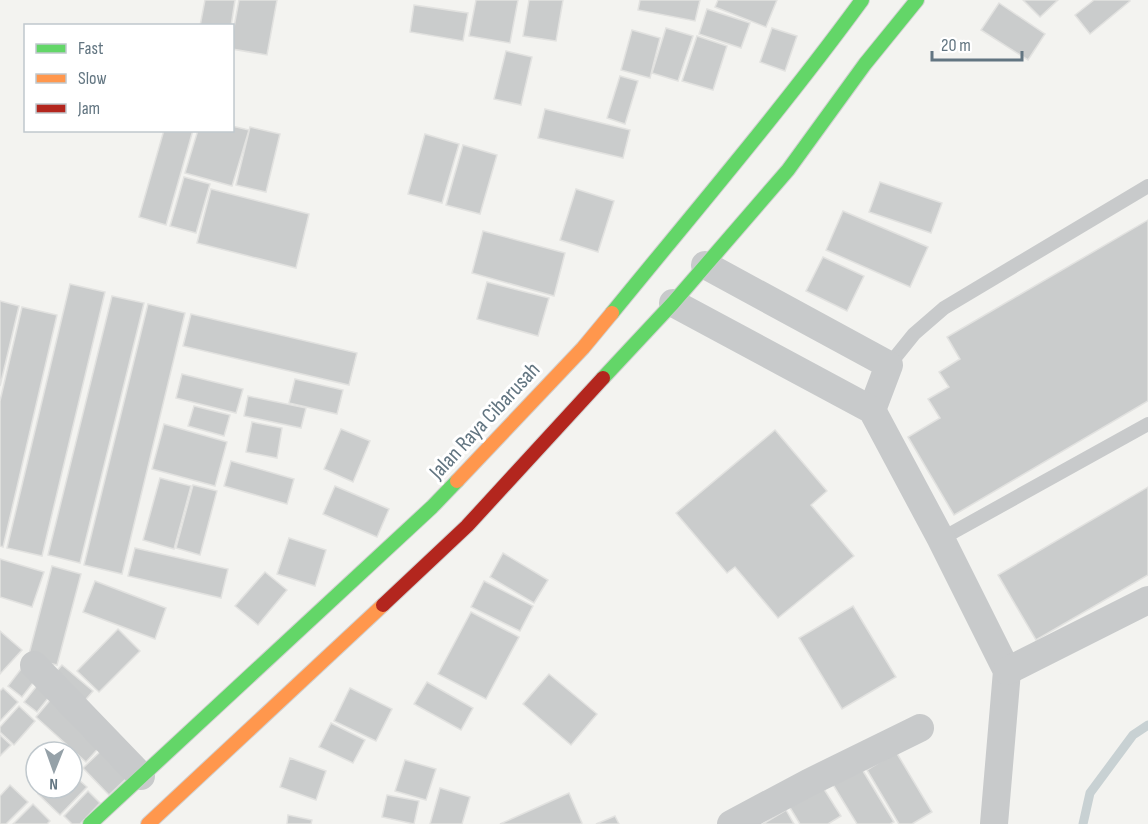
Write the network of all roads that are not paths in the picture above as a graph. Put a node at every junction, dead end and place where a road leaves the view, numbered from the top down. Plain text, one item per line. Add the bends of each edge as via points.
1 (862, 0) edge
2 (917, 0) edge
3 (1148, 186) edge
4 (705, 265) junction
5 (673, 303) junction
6 (889, 365) junction
7 (872, 410) junction
8 (1148, 424) edge
9 (941, 539) junction
10 (1148, 600) edge
11 (34, 665) dead end
12 (1007, 671) junction
13 (920, 728) dead end
14 (141, 776) junction
15 (90, 824) edge
16 (148, 824) edge
17 (731, 824) edge
18 (994, 824) edge

1 - 14 main road, Jalan Raya Cibarusah via 838,41 583,348 432,507
2 - 4 main road via 861,61 788,170
3 - 6 lane via 944,308 914,334
4 - 5 main road
4 - 6 street
5 - 7 street
5 - 16 main road via 467,526
6 - 7 street
7 - 9 street
8 - 9 lane
9 - 12 street
10 - 12 street
11 - 14 street
12 - 18 street
13 - 17 street
14 - 15 main road, Jalan Raya Cibarusah

